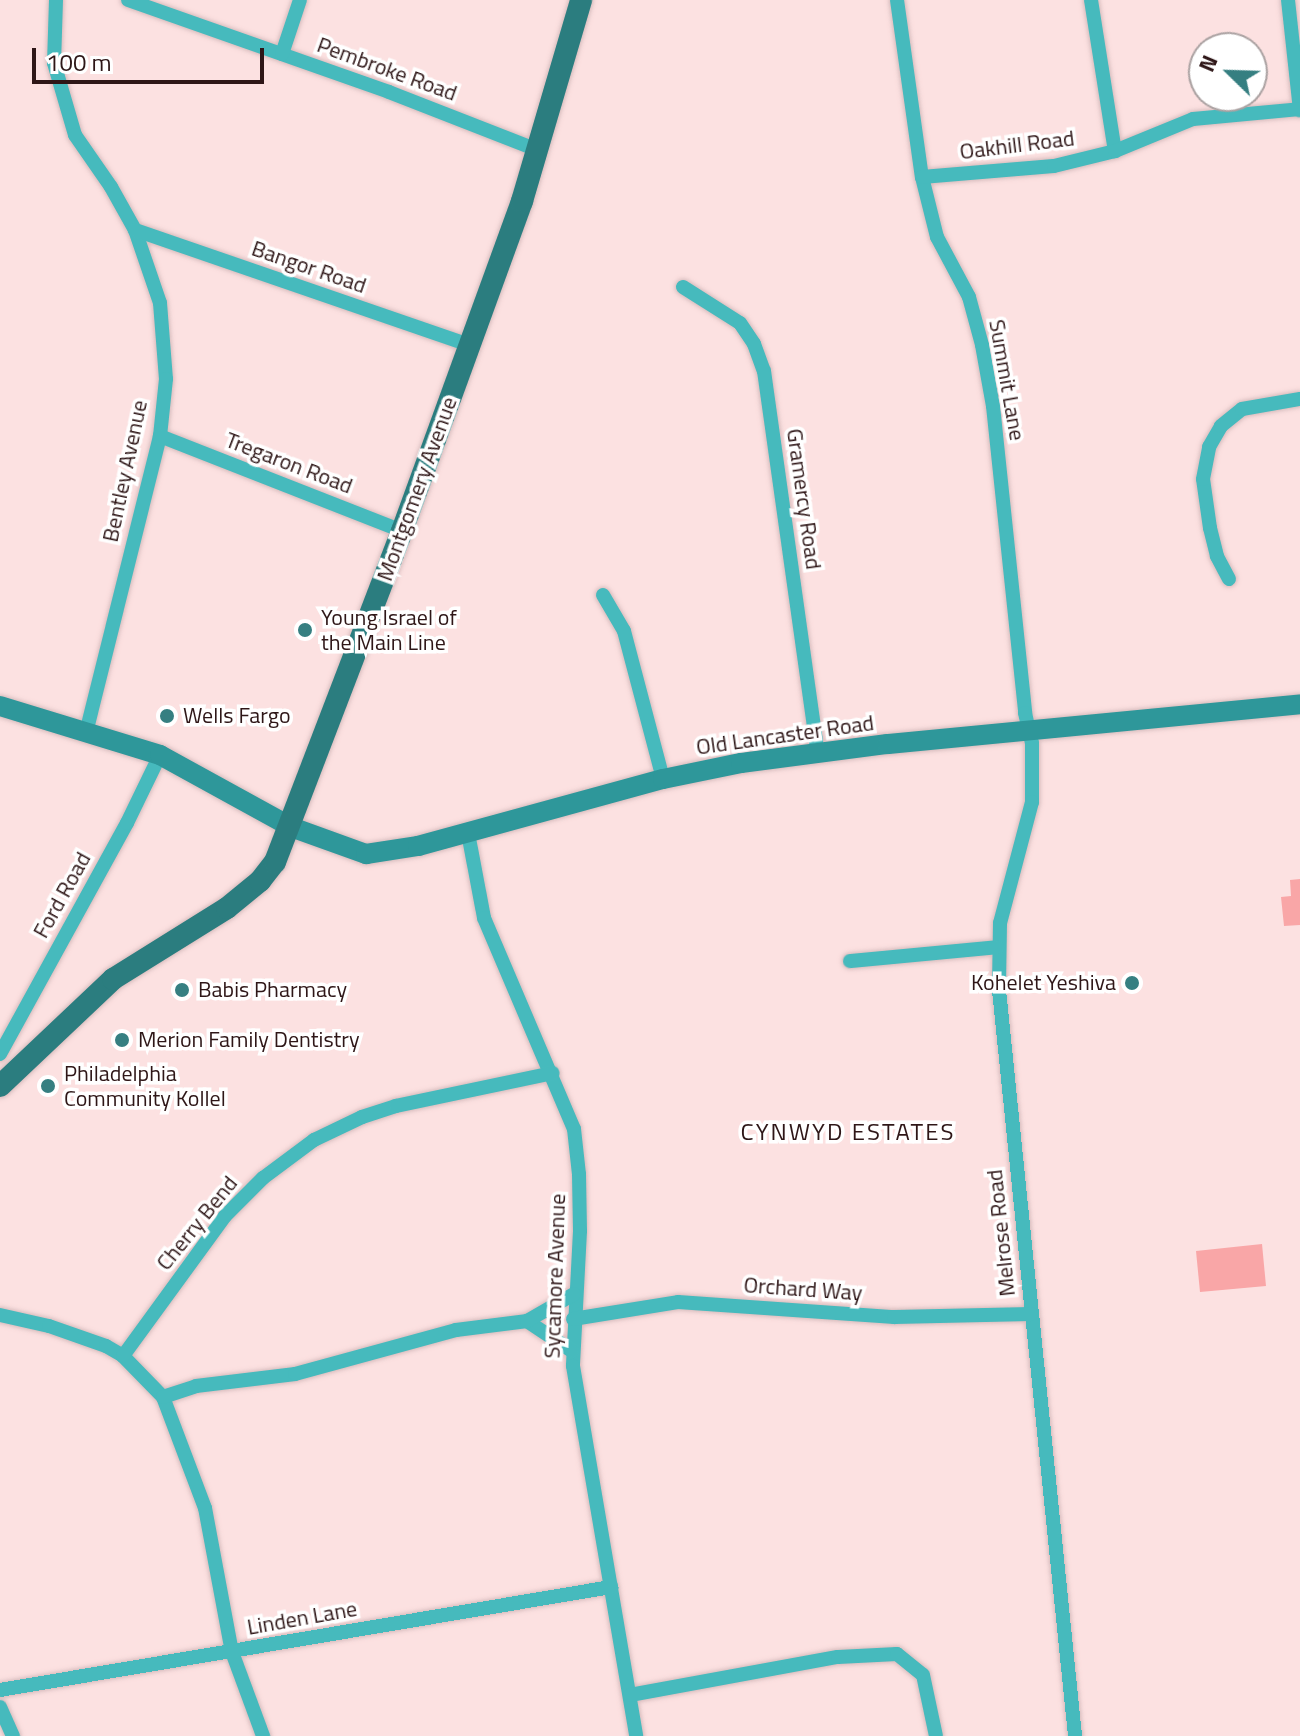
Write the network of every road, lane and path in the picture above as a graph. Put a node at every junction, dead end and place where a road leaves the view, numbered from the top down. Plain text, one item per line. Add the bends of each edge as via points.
1 (56, 0) edge
2 (128, 0) edge
3 (300, 0) edge
4 (581, 0) edge
5 (897, 0) edge
6 (1091, 0) edge
7 (1288, 0) edge
8 (282, 54) junction
9 (1300, 110) edge
10 (538, 150) junction
11 (1115, 151) junction
12 (922, 177) junction
13 (135, 230) junction
14 (683, 287) dead end
15 (469, 345) junction
16 (1300, 399) edge
17 (160, 436) junction
18 (402, 531) junction
19 (1229, 579) dead end
20 (603, 595) dead end
21 (1300, 704) edge
22 (0, 706) edge
23 (1028, 730) junction
24 (86, 732) junction
25 (818, 753) junction
26 (160, 755) junction
27 (663, 779) junction
28 (291, 827) junction
29 (468, 833) junction
30 (997, 947) junction
31 (850, 961) dead end
32 (3, 1068) edge
33 (553, 1073) junction
34 (574, 1294) junction
35 (1031, 1314) junction
36 (0, 1315) edge
37 (573, 1319) junction
38 (527, 1321) junction
39 (572, 1351) junction
40 (123, 1356) junction
41 (163, 1397) junction
42 (611, 1587) junction
43 (232, 1652) junction
44 (0, 1690) edge
45 (630, 1695) junction
46 (0, 1707) edge
47 (13, 1736) edge
48 (263, 1736) edge
49 (636, 1736) edge
50 (936, 1736) edge
51 (1075, 1736) edge

1 - 13 street, Bentley Avenue via 54,63 75,135
2 - 8 street, Pembroke Road
3 - 8 street
4 - 10 main road, Montgomery Avenue
5 - 12 street, Summit Lane
6 - 11 street
7 - 9 street
8 - 10 street, Pembroke Road
9 - 11 street, Oakhill Road via 1193,119
10 - 15 main road, Montgomery Avenue
11 - 12 street, Oakhill Road via 1021,171
12 - 23 street, Summit Lane via 937,237 969,297 982,345
13 - 15 street, Bangor Road
13 - 17 street, Bentley Avenue via 160,303 166,379
14 - 25 street, Gramercy Road via 740,323 764,371
15 - 18 main road, Montgomery Avenue
16 - 19 street via 1242,409 1221,426 1205,456 1210,528
17 - 18 street, Tregaron Road
17 - 24 street, Bentley Avenue
18 - 28 main road, Montgomery Avenue
20 - 27 street via 624,631
21 - 23 main road, Old Lancaster Road
22 - 24 main road, Old Lancaster Road
23 - 25 main road, Old Lancaster Road
23 - 30 street, Melrose Road via 1032,802
24 - 26 main road, Old Lancaster Road
25 - 27 main road, Old Lancaster Road
26 - 28 main road, Old Lancaster Road
26 - 32 street, Ford Road
27 - 29 main road, Old Lancaster Road
28 - 29 main road, Old Lancaster Road via 366,854
28 - 32 main road, Montgomery Avenue via 275,862 253,888 113,979
29 - 33 street, Sycamore Avenue via 484,918
30 - 31 street
30 - 35 street, Melrose Road
33 - 34 street, Sycamore Avenue via 571,1116 579,1174
33 - 40 street, Cherry Bend via 396,1106 314,1140 263,1178 225,1216
34 - 37 street, Sycamore Avenue
34 - 38 street
35 - 37 street, Orchard Way via 894,1317 678,1302
35 - 51 street, Melrose Road
36 - 40 street via 88,1338
37 - 39 street, Sycamore Avenue
38 - 39 street
38 - 41 street via 456,1330 295,1374 196,1386
39 - 42 street, Sycamore Avenue
40 - 41 street
41 - 43 street via 205,1508
42 - 43 street, Linden Lane
42 - 45 street, Sycamore Avenue
43 - 44 street, Linden Lane
43 - 48 street
45 - 49 street, Sycamore Avenue
45 - 50 street via 838,1657 897,1654 923,1675
46 - 47 street

